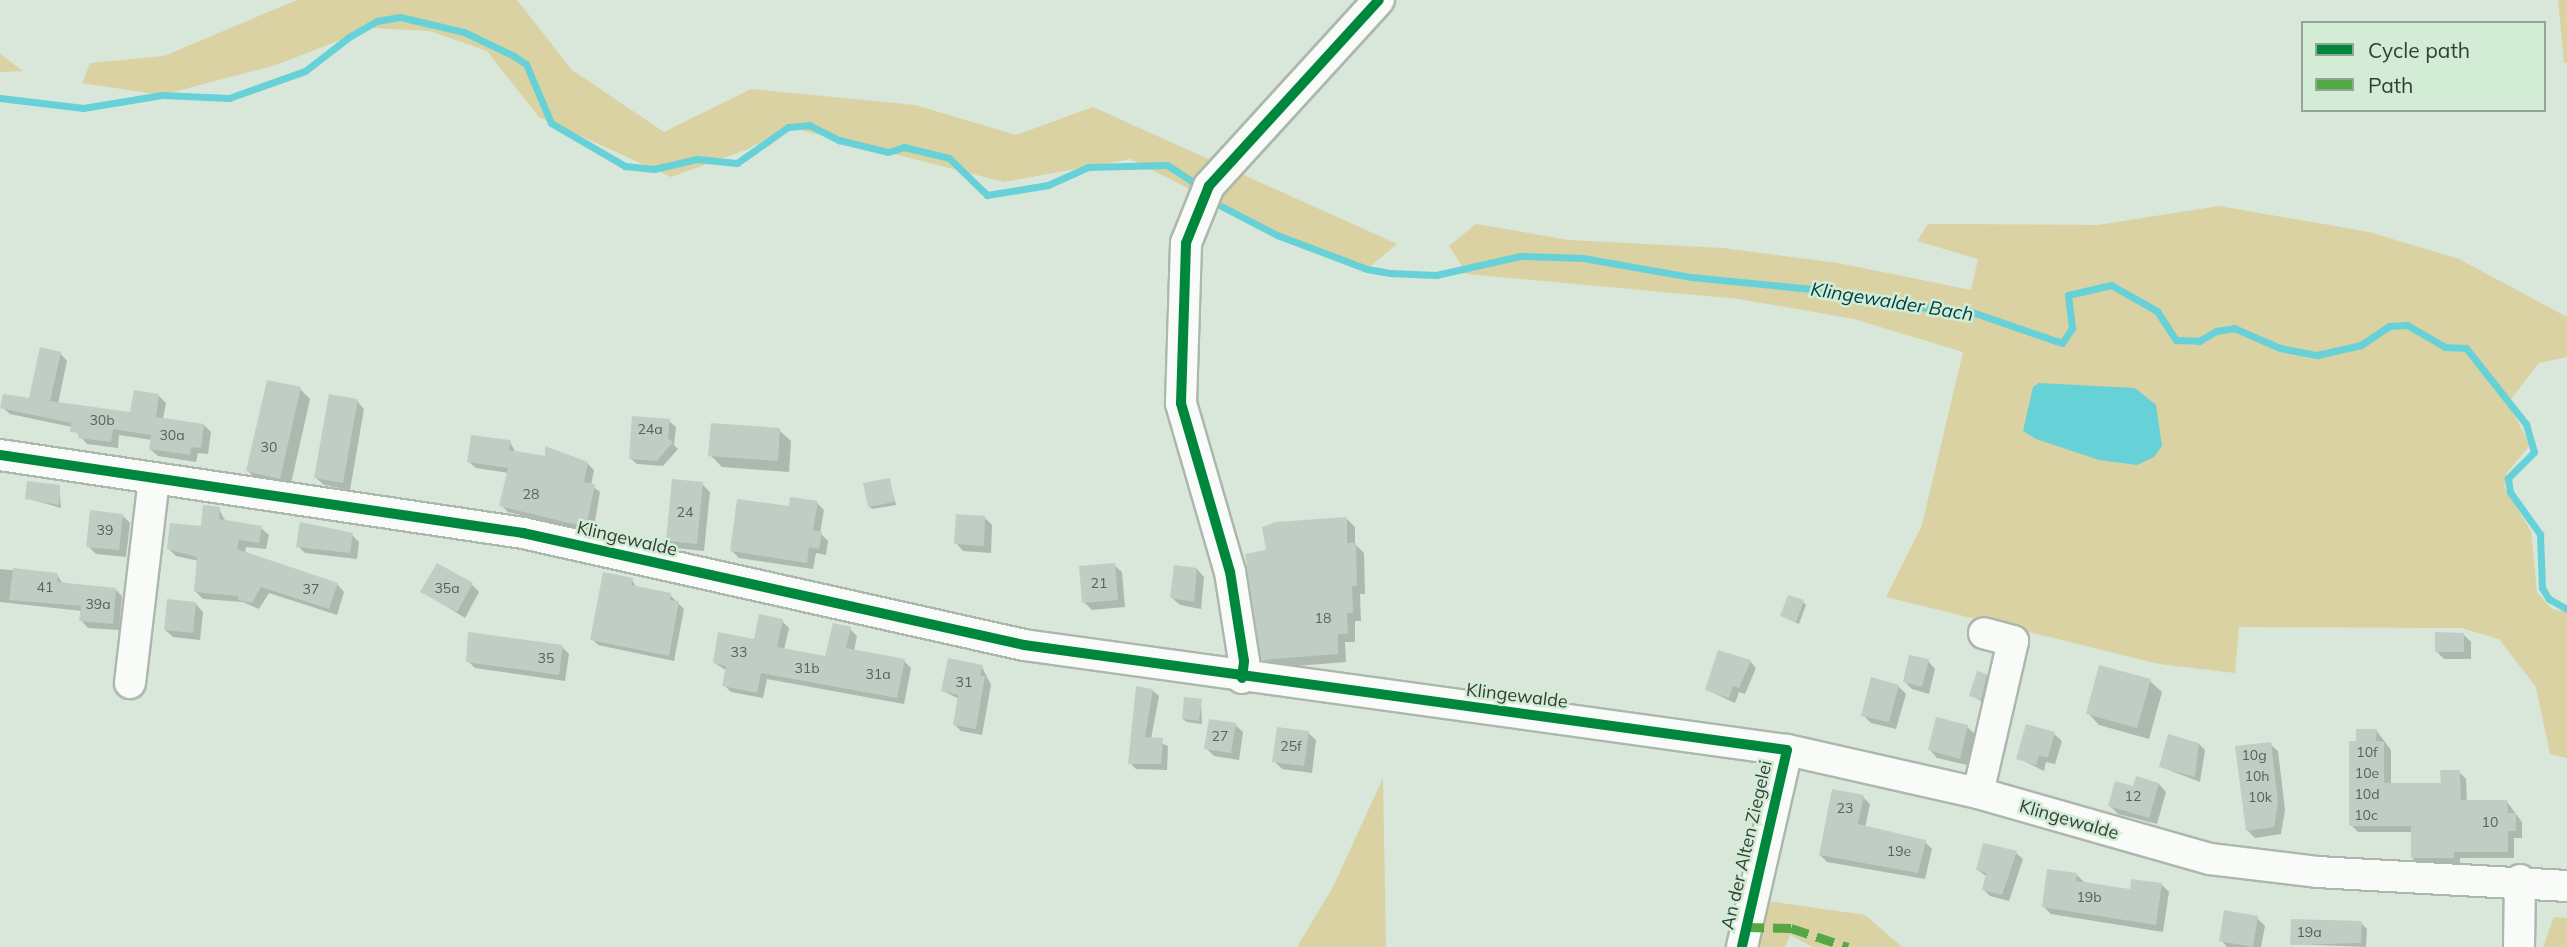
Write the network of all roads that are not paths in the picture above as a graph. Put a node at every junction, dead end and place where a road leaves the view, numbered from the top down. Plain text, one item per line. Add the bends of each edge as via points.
1 (1379, 0) edge
2 (0, 455) edge
3 (154, 478) junction
4 (1984, 633) dead end
5 (1242, 678) junction
6 (130, 683) dead end
7 (1787, 750) junction
8 (1978, 793) junction
9 (2520, 880) junction
10 (2567, 886) edge
11 (1741, 947) edge
12 (2519, 947) edge

1 - 5 street via 1209,186 1186,243 1181,403 1230,572 1244,661
2 - 3 street, Klingewalde
3 - 5 street, Klingewalde via 523,533 1024,645
3 - 6 street
4 - 8 street via 2013,641
5 - 7 street, Klingewalde
7 - 8 street, Klingewalde
7 - 11 street, An der Alten Ziegelei
8 - 9 street, Klingewalde via 2210,859 2317,872
9 - 10 street, Klingewalde
9 - 12 street

